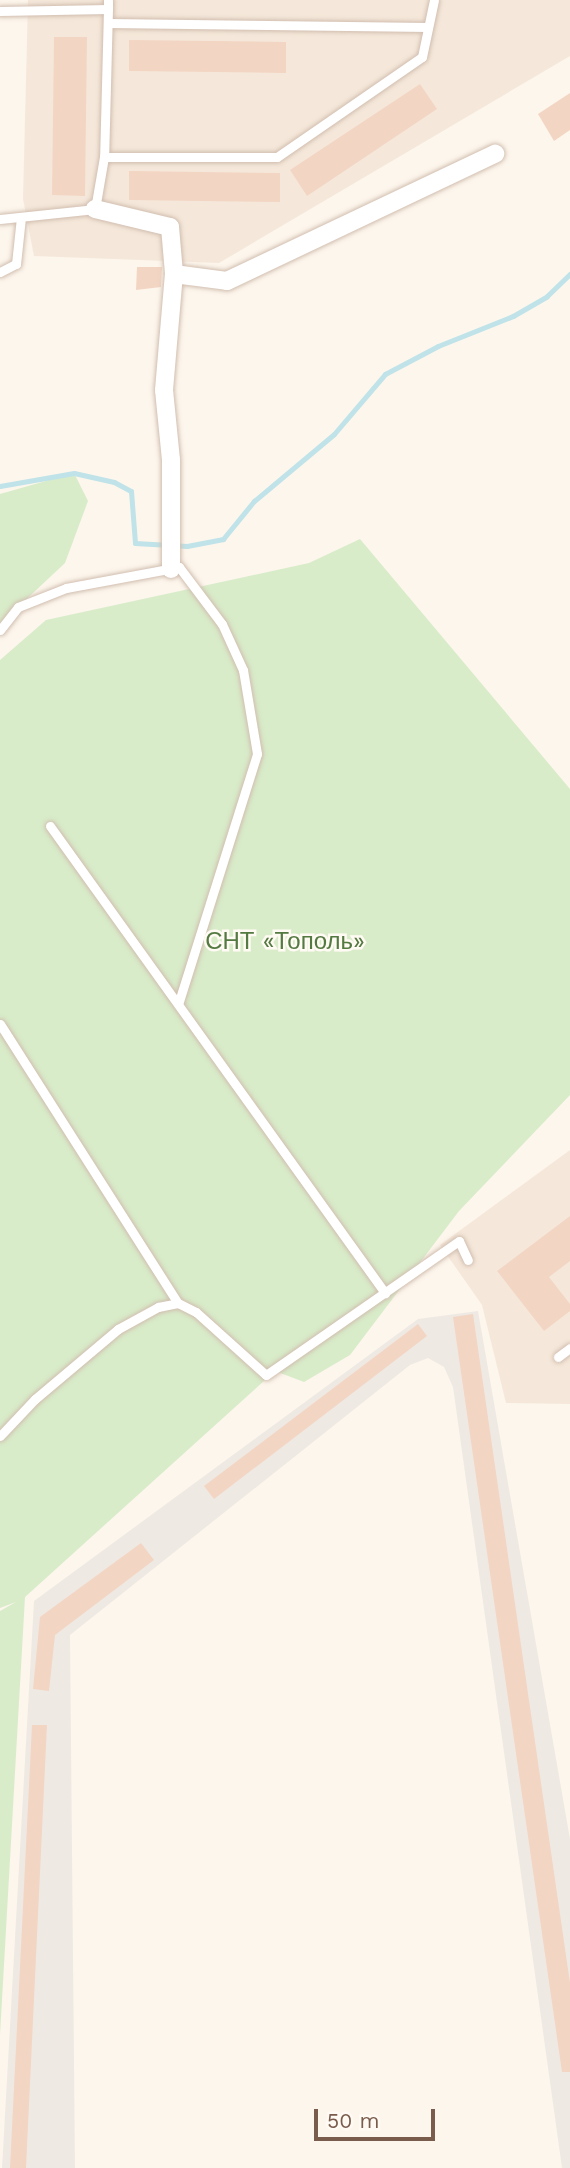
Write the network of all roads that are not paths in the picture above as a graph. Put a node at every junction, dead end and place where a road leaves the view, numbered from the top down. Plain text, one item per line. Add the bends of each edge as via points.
1 (434, 0) edge
2 (108, 5) edge
3 (0, 12) edge
4 (108, 23) junction
5 (428, 27) junction
6 (495, 153) dead end
7 (104, 157) junction
8 (95, 209) junction
9 (21, 217) junction
10 (0, 219) edge
11 (0, 272) edge
12 (174, 274) junction
13 (170, 563) junction
14 (0, 630) edge
15 (50, 827) dead end
16 (178, 1004) junction
17 (0, 1024) edge
18 (468, 1260) dead end
19 (385, 1293) junction
20 (178, 1303) junction
21 (570, 1348) edge
22 (558, 1357) dead end
23 (0, 1436) edge

1 - 5 lane
2 - 3 lane
2 - 4 lane
4 - 5 lane
4 - 7 lane
5 - 7 lane via 422,57 277,157
6 - 12 street via 227,281
7 - 8 lane
8 - 9 lane
8 - 12 street via 170,227
9 - 10 lane
9 - 11 lane via 16,264
12 - 13 street via 164,390 171,460
13 - 14 lane via 66,588 18,607
13 - 16 lane via 179,567 222,624 243,670 257,754
15 - 16 lane
16 - 19 lane
17 - 20 lane
18 - 19 lane via 459,1241
19 - 20 lane via 266,1375 197,1312
20 - 23 lane via 158,1307 118,1329 35,1399
21 - 22 lane

